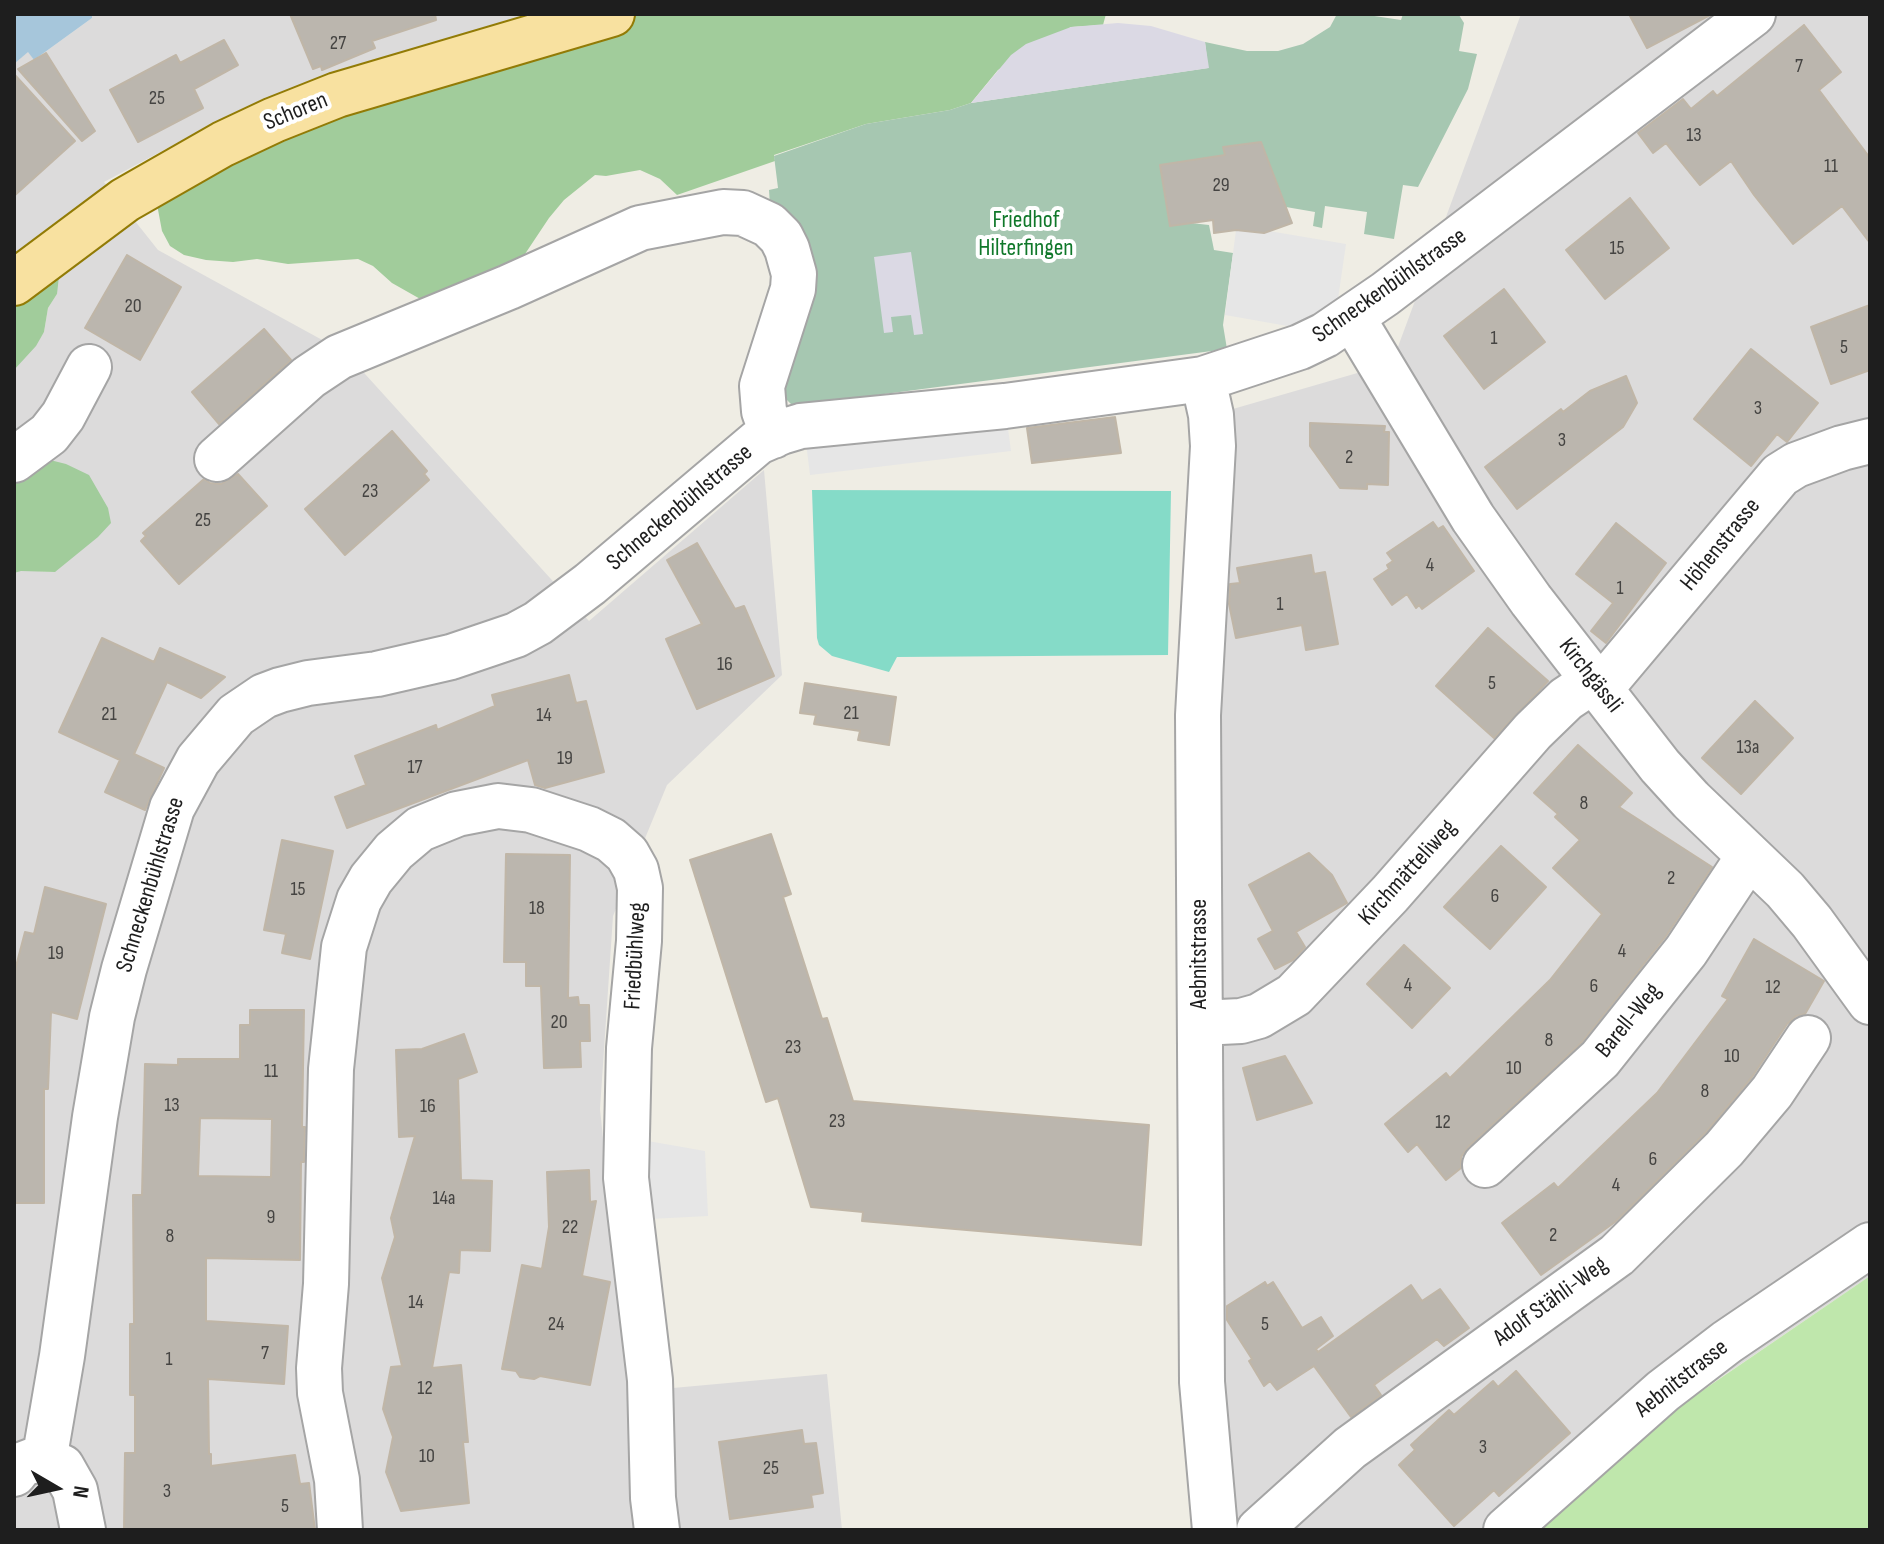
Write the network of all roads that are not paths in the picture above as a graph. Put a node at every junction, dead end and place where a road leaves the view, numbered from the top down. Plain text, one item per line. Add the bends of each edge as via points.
1 (612, 14) edge
2 (1753, 14) edge
3 (14, 283) edge
4 (1352, 317) junction
5 (89, 367) dead end
6 (1203, 379) junction
7 (773, 436) junction
8 (1870, 441) edge
9 (217, 459) dead end
10 (14, 460) edge
11 (1596, 685) junction
12 (1749, 856) junction
13 (1870, 1002) edge
14 (1200, 1023) junction
15 (1808, 1038) dead end
16 (1485, 1165) dead end
17 (1870, 1245) edge
18 (29, 1468) edge
19 (83, 1530) edge
20 (340, 1530) edge
21 (657, 1530) edge
22 (1215, 1530) edge
23 (1259, 1530) edge
24 (1506, 1530) edge

1 - 3 main road, Schoren via 337,95 274,120 125,200
2 - 4 street, Schneckenbühlstrasse
4 - 6 street, Schneckenbühlstrasse via 1300,347
4 - 11 street, Kirchgässli via 1473,518
5 - 10 street via 49,434
6 - 7 street, Schneckenbühlstrasse via 801,426
6 - 14 street, Aebnitstrasse via 1213,446 1198,715
7 - 9 street, Schneckenbühlstrasse via 762,386 794,274 781,237 769,225 743,213 723,212 640,228 339,357
7 - 18 street, Schneckenbühlstrasse via 758,442 538,623 451,657 264,696 236,715 198,760 159,843 112,1017 62,1356
8 - 11 street, Höhenstrasse via 1780,475
11 - 12 street, Kirchgässli via 1660,766
11 - 14 street, Kirchmätteliweg via 1566,699 1533,731 1294,995 1259,1016
12 - 13 street, Kirchgässli via 1812,922
12 - 16 street, Barell-Weg via 1686,951 1600,1059
14 - 22 street, Aebnitstrasse via 1202,1382
15 - 23 street, Adolf Stähli-Weg via 1724,1149 1617,1255 1350,1448
17 - 24 street, Aebnitstrasse via 1663,1391
18 - 19 street via 62,1467 75,1490
20 - 21 street, Friedbühlweg via 319,1368 331,1069 344,947 359,900 394,851 420,829 498,806 531,810 611,840 627,854 640,888 626,1178 650,1380

